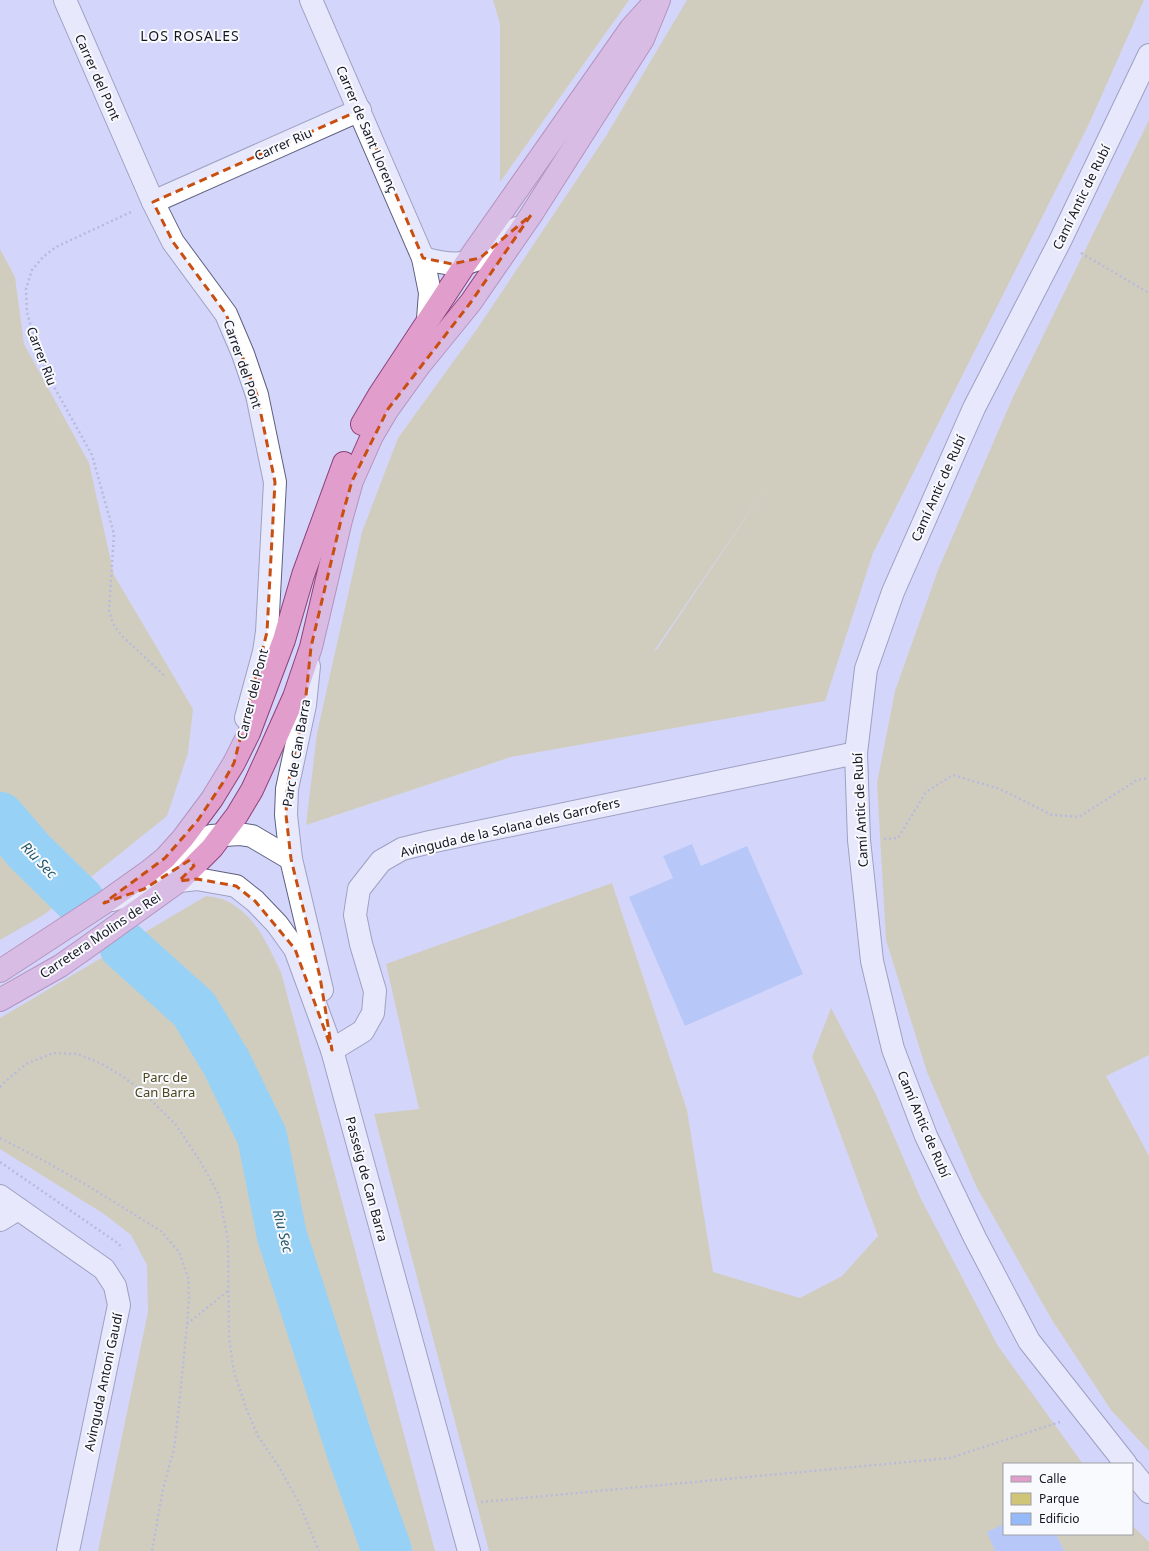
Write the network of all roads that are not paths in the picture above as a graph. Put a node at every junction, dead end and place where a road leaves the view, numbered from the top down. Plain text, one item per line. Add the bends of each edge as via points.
1 (65, 0) edge
2 (312, 0) edge
3 (657, 0) edge
4 (1149, 55) edge
5 (360, 110) junction
6 (153, 202) junction
7 (531, 215) junction
8 (423, 258) junction
9 (466, 264) junction
10 (428, 319) junction
11 (311, 647) junction
12 (856, 753) junction
13 (234, 763) junction
14 (221, 836) junction
15 (291, 859) junction
16 (179, 881) junction
17 (104, 903) junction
18 (0, 971) edge
19 (0, 1000) edge
20 (332, 1050) junction
21 (0, 1196) edge
22 (9, 1214) edge
23 (1125, 1463) edge
24 (1133, 1472) edge
25 (1149, 1492) edge
26 (68, 1551) edge
27 (469, 1551) edge

1 - 6 street, Carrer del Pont
2 - 5 street, Carrer de Sant Llorenç
3 - 7 main road, Carretera Molins de Rei via 643,39
3 - 9 main road via 631,28
4 - 12 street, Camí Antic de Rubí via 1060,241 974,408 893,592 866,668
5 - 6 street, Carrer Riu
5 - 8 street, Carrer de Sant Llorenç
6 - 13 street, Carrer del Pont via 173,242 226,314 257,395 275,482 267,632
7 - 9 street via 490,253
7 - 11 main road, Carretera Molins de Rei via 471,302 388,409 372,436 352,481
8 - 9 street via 442,263
8 - 10 street, Carrer de Sant Llorenç via 430,293
9 - 10 main road
10 - 13 main road via 378,395 349,452 303,575 281,647 249,733
11 - 14 main road, Carretera Molins de Rei via 294,697 252,790
11 - 15 street, Parc de Can Barra via 305,705 287,789 286,815
12 - 20 street, Avinguda de la Solana dels Garrofers via 402,849 381,861 359,889 355,915 375,991 372,1013 363,1031
12 - 23 street, Camí Antic de Rubí via 859,840 872,961 893,1049 926,1136 975,1238 1029,1341
13 - 17 main road via 198,820 170,853
14 - 15 street via 252,836
14 - 16 main road, Carretera Molins de Rei
14 - 17 street via 211,836 200,841 173,871 144,889
15 - 20 street, Parc de Can Barra via 320,977
16 - 19 main road, Carretera Molins de Rei via 77,954
16 - 20 street, Passeig de Can Barra via 197,879 236,886 255,901 276,924 295,949
17 - 18 main road
20 - 27 street, Passeig de Can Barra
21 - 22 street, Avinguda Antoni Gaudí
22 - 26 street, Avinguda Antoni Gaudí via 104,1269 115,1286 119,1305
24 - 25 street

